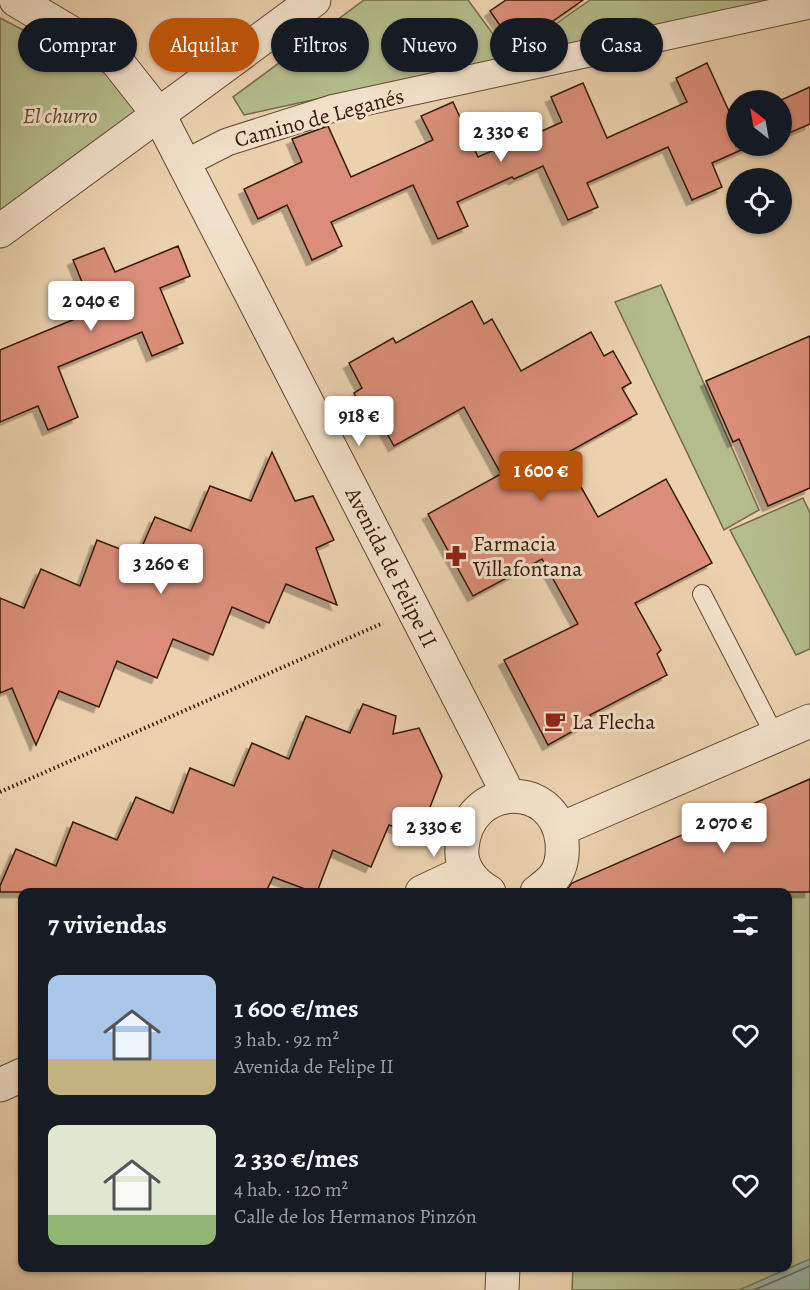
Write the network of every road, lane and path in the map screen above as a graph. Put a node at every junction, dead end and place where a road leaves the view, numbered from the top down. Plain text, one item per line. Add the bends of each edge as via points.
1 (16, 0) edge
2 (314, 0) edge
3 (810, 5) edge
4 (159, 115) junction
5 (184, 164) junction
6 (0, 231) edge
7 (702, 594) dead end
8 (383, 623) dead end
9 (810, 721) edge
10 (775, 736) junction
11 (0, 792) edge
12 (504, 796) junction
13 (561, 829) junction
14 (478, 882) edge
15 (444, 888) edge
16 (542, 888) edge
17 (18, 1076) edge
18 (0, 1085) edge
19 (503, 1272) edge
20 (502, 1290) edge

1 - 4 street, Avenida de Felipe II via 115,59
2 - 4 street
3 - 5 street, Camino de Leganés via 331,109 227,142
4 - 5 street, Avenida de Felipe II
4 - 6 street
5 - 12 street, Avenida de Felipe II via 473,725
7 - 10 lane
8 - 11 path
9 - 10 street
10 - 13 street
12 - 13 street via 538,803 552,814
12 - 14 street via 486,803 471,816 463,834 461,853
13 - 16 street via 564,854 555,876
14 - 15 street
17 - 18 street
19 - 20 street

